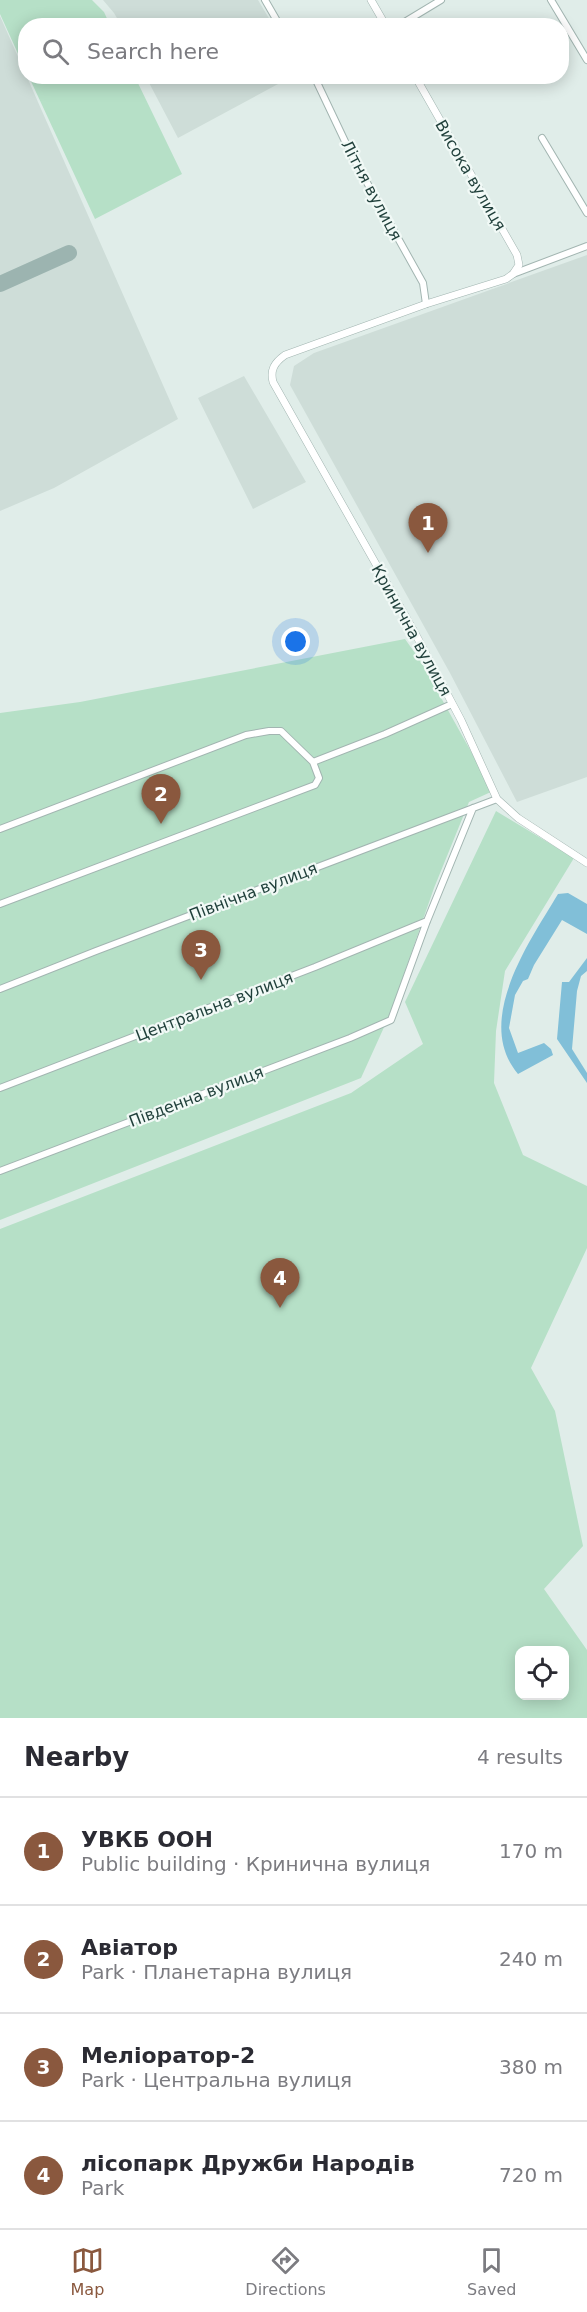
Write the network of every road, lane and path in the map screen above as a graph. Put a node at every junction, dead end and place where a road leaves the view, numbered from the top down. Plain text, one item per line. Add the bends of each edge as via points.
1 (265, 0) edge
2 (371, 0) edge
3 (441, 0) edge
4 (551, 0) edge
5 (275, 18) edge
6 (381, 18) edge
7 (411, 18) edge
8 (562, 18) edge
9 (569, 30) edge
10 (587, 60) edge
11 (318, 84) edge
12 (420, 84) edge
13 (542, 138) dead end
14 (587, 213) edge
15 (587, 246) edge
16 (513, 274) junction
17 (426, 304) junction
18 (452, 704) junction
19 (313, 762) junction
20 (497, 799) junction
21 (473, 808) junction
22 (0, 829) edge
23 (587, 863) edge
24 (0, 904) edge
25 (427, 921) junction
26 (0, 989) edge
27 (0, 1088) edge
28 (0, 1172) edge

1 - 5 street
2 - 6 street
3 - 7 street
4 - 8 street
9 - 10 street
11 - 17 street, Літня вулиця via 351,154 423,283
12 - 16 street, Висока вулиця via 517,255 519,265
13 - 14 street
15 - 16 street
16 - 17 street
17 - 18 street, Кринична вулиця via 285,355 271,373
18 - 19 street
18 - 20 street, Кринична вулиця
19 - 22 street via 281,731 269,730 246,735
19 - 24 street via 319,778 315,785
20 - 21 street, Північна вулиця
20 - 23 street, Кринична вулиця via 518,818
21 - 25 street
21 - 26 street, Північна вулиця
25 - 27 street, Центральна вулиця
25 - 28 street, Південна вулиця via 391,1020

